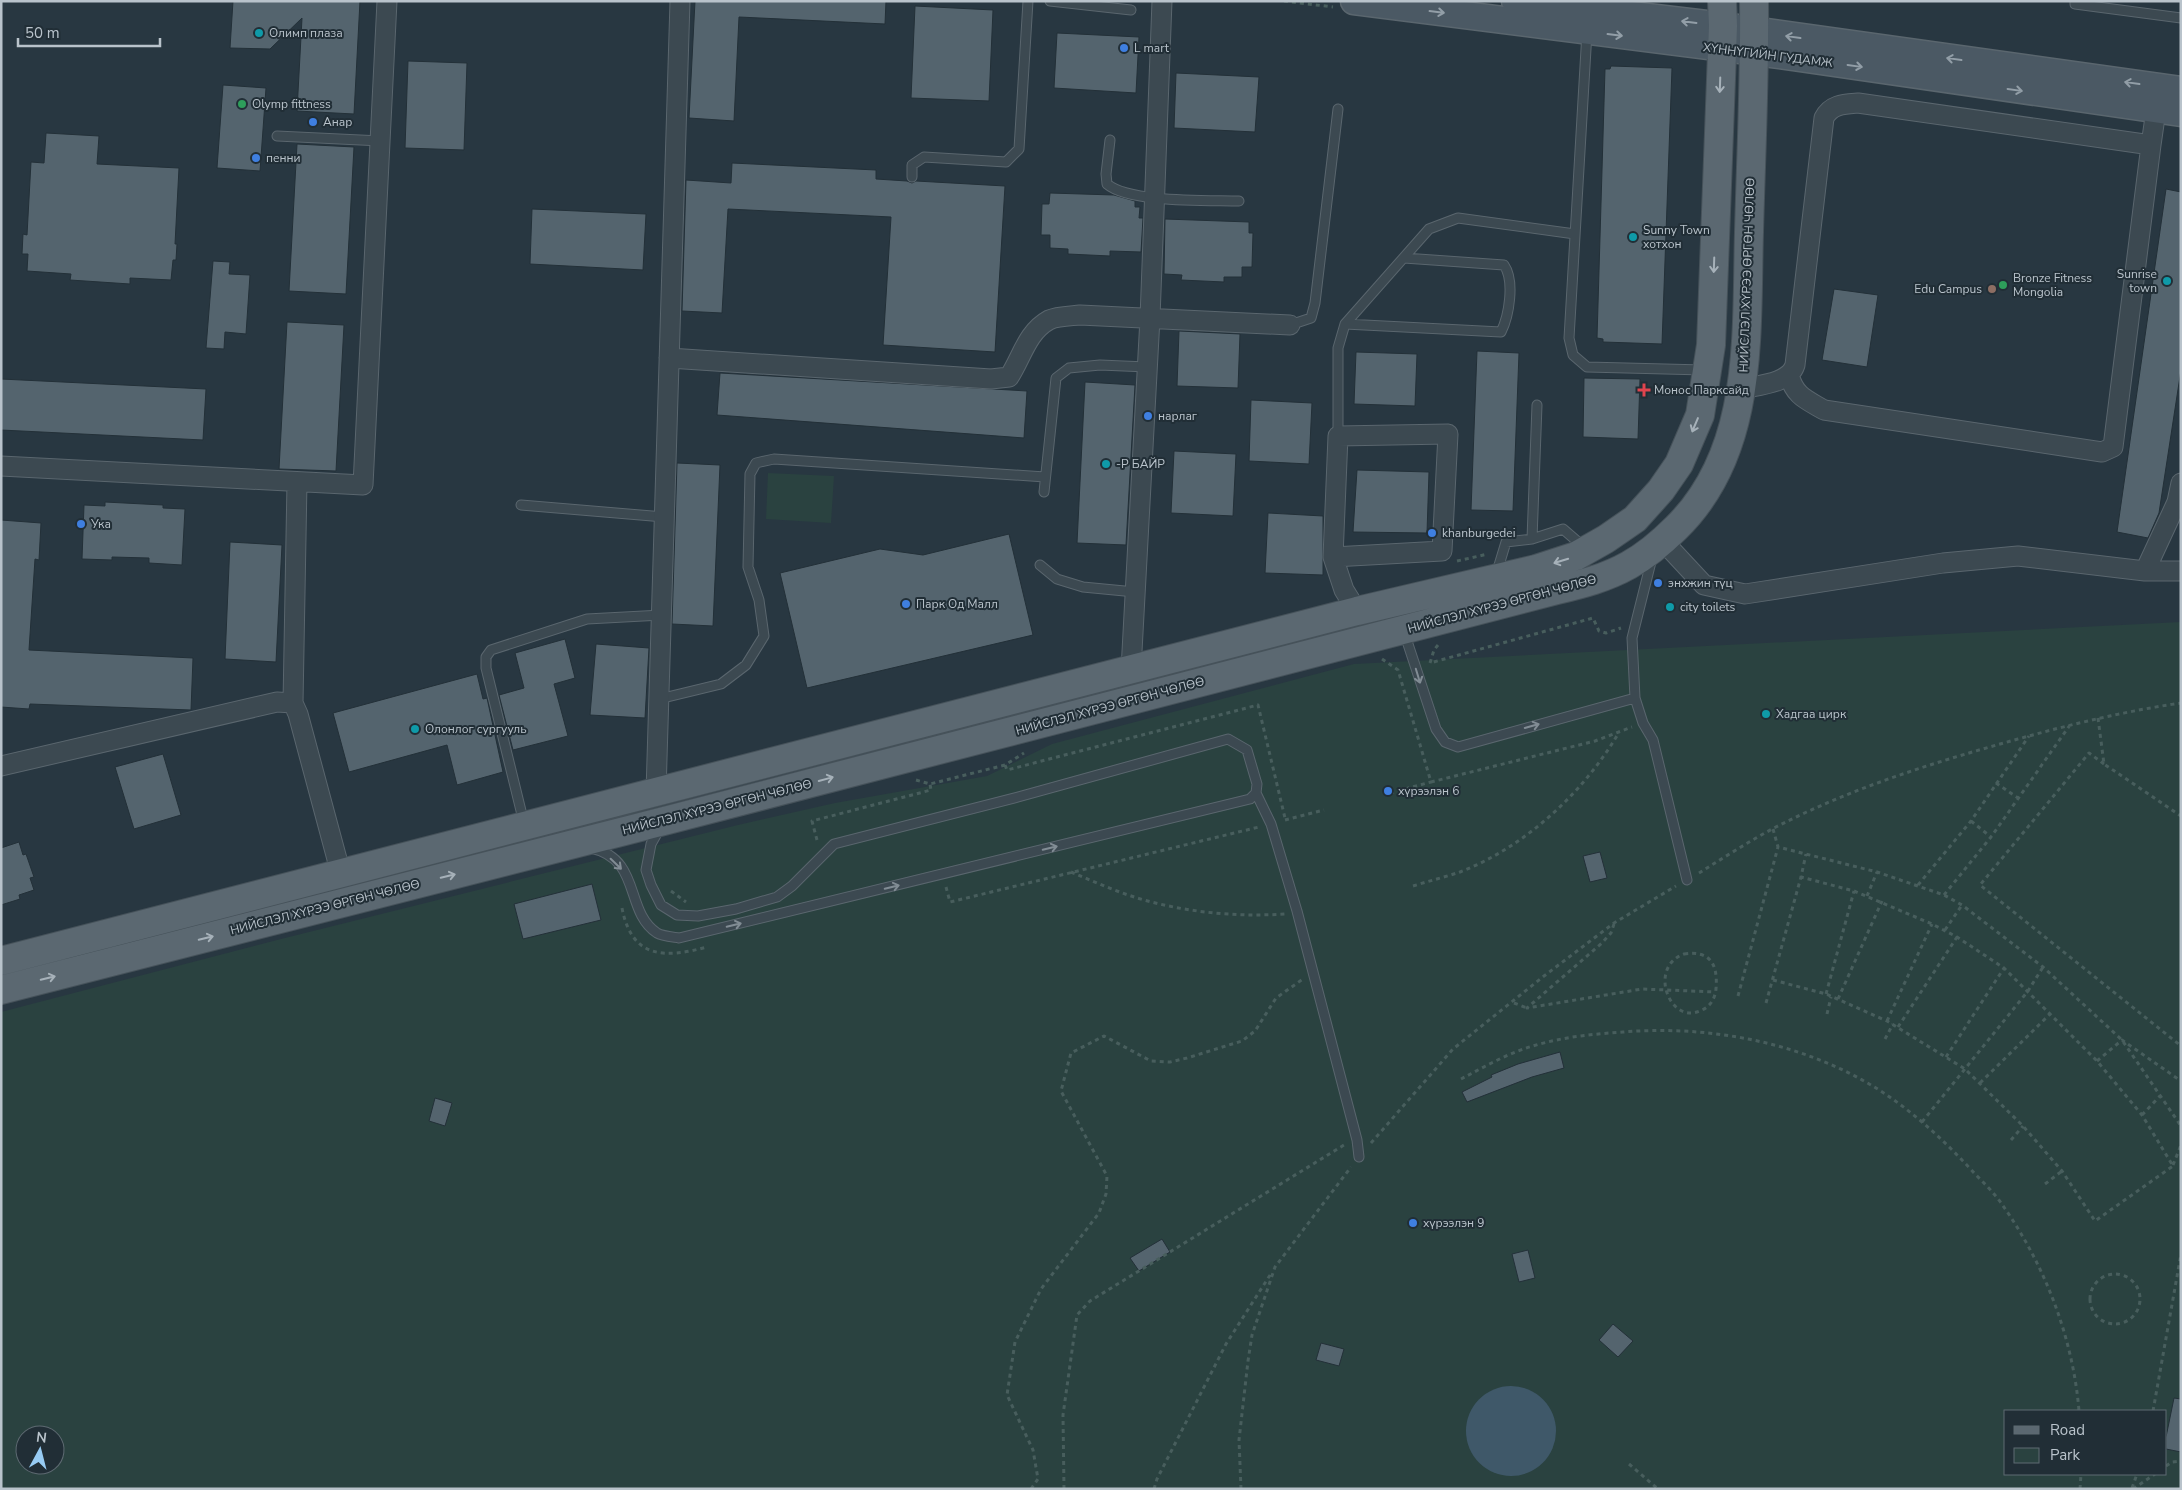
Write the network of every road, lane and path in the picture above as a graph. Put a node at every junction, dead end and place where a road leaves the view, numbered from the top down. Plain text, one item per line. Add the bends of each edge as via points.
1 (387, 1) edge
2 (680, 1) edge
3 (1028, 1) edge
4 (1050, 1) edge
5 (1162, 1) edge
6 (1354, 1) edge
7 (1754, 1) edge
8 (2075, 1) edge
9 (1131, 10) dead end
10 (1508, 11) edge
11 (2181, 18) edge
12 (1722, 25) edge
13 (1587, 32) junction
14 (1754, 42) junction
15 (2181, 90) edge
16 (1338, 109) dead end
17 (2168, 112) edge
18 (277, 136) dead end
19 (1110, 140) dead end
20 (381, 141) junction
21 (2152, 145) junction
22 (912, 177) dead end
23 (1154, 198) junction
24 (1239, 201) dead end
25 (1575, 234) junction
26 (1404, 258) junction
27 (1150, 318) junction
28 (1345, 324) junction
29 (1290, 325) joint
30 (669, 358) junction
31 (1147, 366) junction
32 (1707, 370) junction
33 (1789, 375) junction
34 (1741, 389) junction
35 (1537, 405) dead end
36 (1338, 436) junction
37 (1, 466) edge
38 (1046, 477) junction
39 (297, 482) junction
40 (2181, 483) edge
41 (1044, 492) dead end
42 (521, 505) dead end
43 (664, 517) junction
44 (1532, 539) junction
45 (1658, 546) junction
46 (1504, 549) junction
47 (1587, 550) junction
48 (1333, 556) junction
49 (1448, 564) dead end
50 (1040, 565) dead end
51 (2145, 571) junction
52 (2181, 571) edge
53 (1494, 579) junction
54 (1135, 592) junction
55 (1357, 612) junction
56 (662, 615) junction
57 (1623, 619) dead end
58 (1403, 630) junction
59 (1443, 639) dead end
60 (1131, 670) junction
61 (1103, 677) junction
62 (1635, 698) junction
63 (659, 699) junction
64 (293, 703) junction
65 (2181, 703) edge
66 (1110, 705) junction
67 (2098, 718) junction
68 (2070, 726) junction
69 (1618, 733) dead end
70 (2029, 736) junction
71 (1005, 764) dead end
72 (2104, 764) junction
73 (1, 766) edge
74 (1431, 782) dead end
75 (1996, 782) junction
76 (656, 792) junction
77 (1256, 793) junction
78 (1390, 793) dead end
79 (2018, 798) junction
80 (1324, 810) dead end
81 (2181, 816) edge
82 (1285, 820) junction
83 (664, 821) junction
84 (1971, 821) junction
85 (1272, 824) junction
86 (525, 826) junction
87 (1773, 829) junction
88 (1991, 837) junction
89 (573, 844) junction
90 (1778, 847) junction
91 (1806, 854) junction
92 (381, 863) junction
93 (1877, 872) junction
94 (341, 874) junction
95 (1801, 877) junction
96 (1687, 880) junction
97 (1918, 885) junction
98 (1413, 886) dead end
99 (388, 891) junction
100 (1854, 891) junction
101 (1944, 895) junction
102 (1867, 896) junction
103 (1882, 901) junction
104 (1962, 905) junction
105 (1289, 914) dead end
106 (1614, 923) junction
107 (1932, 924) junction
108 (1945, 930) junction
109 (1957, 937) junction
110 (1, 961) edge
111 (2043, 967) junction
112 (1313, 968) junction
113 (2004, 968) junction
114 (1772, 980) junction
115 (1665, 989) junction
116 (1, 990) edge
117 (2028, 991) junction
118 (1715, 992) junction
119 (1826, 994) junction
120 (1738, 996) dead end
121 (1831, 997) junction
122 (1838, 999) junction
123 (1514, 1002) junction
124 (1766, 1003) dead end
125 (1527, 1008) junction
126 (1827, 1014) dead end
127 (2050, 1014) junction
128 (1887, 1021) junction
129 (1894, 1024) junction
130 (1898, 1027) junction
131 (1884, 1040) dead end
132 (2122, 1040) junction
133 (2181, 1046) edge
134 (1946, 1057) junction
135 (2097, 1061) junction
136 (1965, 1069) junction
137 (1461, 1079) dead end
138 (2181, 1081) edge
139 (1980, 1083) junction
140 (2160, 1096) junction
141 (2142, 1115) junction
142 (1922, 1122) junction
143 (2024, 1126) junction
144 (2181, 1126) edge
145 (1356, 1140) junction
146 (2011, 1140) dead end
147 (2181, 1145) edge
148 (1359, 1157) junction
149 (2173, 1166) junction
150 (2062, 1171) junction
151 (2045, 1184) dead end
152 (2181, 1257) edge
153 (1276, 1267) junction
154 (2138, 1310) joint
155 (2079, 1410) edge
156 (2153, 1410) edge
157 (2181, 1461) edge
158 (1629, 1464) dead end
159 (2167, 1465) edge
160 (2081, 1475) edge
161 (2137, 1475) edge
162 (2153, 1475) edge
163 (1031, 1489) edge
164 (1064, 1489) edge
165 (1154, 1489) edge
166 (1241, 1489) edge
167 (1658, 1489) edge
168 (2080, 1489) edge
169 (2132, 1489) edge

1 - 20 street
2 - 30 street
3 - 22 lane via 1019,149 1006,162 924,157 912,165
4 - 9 lane
5 - 23 street
6 -> 10 main road, ХҮННҮГИЙН ГУДАМЖ
7 - 14 main road, НИЙСЛЭЛ ХҮРЭЭ ӨРГӨН ЧӨЛӨӨ
8 - 11 lane via 2075,4
12 -> 10 main road, ХҮННҮГИЙН ГУДАМЖ
10 - 13 main road, ХҮННҮГИЙН ГУДАМЖ
13 -> 12 main road, ХҮННҮГИЙН ГУДАМЖ
12 - 14 main road, ХҮННҮГИЙН ГУДАМЖ
12 -> 32 main road, НИЙСЛЭЛ ХҮРЭЭ ӨРГӨН ЧӨЛӨӨ via 1711,345
13 - 25 lane
15 -> 14 main road, ХҮННҮГИЙН ГУДАМЖ
14 -> 17 main road, ХҮННҮГИЙН ГУДАМЖ via 1794,57
14 - 34 main road, НИЙСЛЭЛ ХҮРЭЭ ӨРГӨН ЧӨЛӨӨ via 1746,344
16 - 29 lane via 1315,303 1311,318
17 - 21 street
18 - 20 lane
19 - 23 lane via 1107,184 1115,191
20 - 39 street via 363,485
21 - 33 street via 1858,103 1832,108 1824,118 1796,362
21 - 33 street via 2113,447 2102,452 1824,410 1800,396
23 - 24 lane
23 - 27 street
25 - 26 lane via 1458,218 1429,229
25 - 32 lane via 1568,338 1573,355 1587,367
26 - 28 lane
26 - 28 lane via 1504,265 1510,273 1508,318 1501,332
27 - 29 street
27 - 30 street via 1080,315 1050,319 1031,335 1010,377 991,379
27 - 31 street
28 - 36 lane via 1338,348
30 - 43 street
31 - 38 lane via 1069,368 1056,378
31 - 54 street
32 -> 47 main road, НИЙСЛЭЛ ХҮРЭЭ ӨРГӨН ЧӨЛӨӨ via 1700,416 1679,464 1661,490 1634,519
33 - 34 street
34 - 45 main road, НИЙСЛЭЛ ХҮРЭЭ ӨРГӨН ЧӨЛӨӨ via 1727,451 1710,487
35 - 44 lane
36 - 48 street
36 - 48 street via 1448,434 1442,550
37 - 39 street
38 - 41 lane
38 - 63 lane via 774,458 756,463 750,474 748,567 759,600 764,636 746,665 721,684
39 - 64 street
40 - 51 street via 2177,502
42 - 43 lane
43 - 56 street
44 - 46 lane via 1506,542
44 - 47 lane via 1563,529
45 - 51 street via 1704,585 1745,594 1944,563 2018,556
45 - 58 main road, НИЙСЛЭЛ ХҮРЭЭ ӨРГӨН ЧӨЛӨӨ via 1628,566 1599,579
45 - 62 lane via 1632,638
46 - 49 path
46 - 53 lane
47 -> 53 main road, НИЙСЛЭЛ ХҮРЭЭ ӨРГӨН ЧӨЛӨӨ via 1536,569
48 - 55 street via 1344,590
50 - 54 lane via 1057,580 1083,587
51 - 52 street
53 - 55 main road, НИЙСЛЭЛ ХҮРЭЭ ӨРГӨН ЧӨЛӨӨ
54 - 60 street
55 - 60 main road, НИЙСЛЭЛ ХҮРЭЭ ӨРГӨН ЧӨЛӨӨ
56 - 63 street
56 - 86 lane via 587,619 491,650 486,657
57 - 59 path via 1621,628 1606,633 1599,631 1593,618 1430,663 1434,650
58 -> 62 lane via 1436,729 1445,742 1458,747
58 - 66 main road, НИЙСЛЭЛ ХҮРЭЭ ӨРГӨН ЧӨЛӨӨ
60 - 61 main road, НИЙСЛЭЛ ХҮРЭЭ ӨРГӨН ЧӨЛӨӨ
61 - 66 main road
61 - 76 main road, НИЙСЛЭЛ ХҮРЭЭ ӨРГӨН ЧӨЛӨӨ
62 - 96 lane via 1653,740
63 - 76 street
64 - 73 street via 277,702
64 - 94 street
65 - 67 path
83 -> 66 main road, НИЙСЛЭЛ ХҮРЭЭ ӨРГӨН ЧӨЛӨӨ
67 - 68 path
67 - 72 path
68 - 70 path
68 - 79 path
69 - 98 path via 1578,790 1514,844 1460,872
70 - 75 path
70 - 87 path via 1951,757 1834,801
71 - 82 path via 1007,770 1258,705
72 - 81 path
72 - 133 path via 2089,753 1980,885
74 - 78 path
75 - 79 path
75 - 84 path
76 - 86 main road, НИЙСЛЭЛ ХҮРЭЭ ӨРГӨН ЧӨЛӨӨ
77 - 83 lane via 1257,784 1247,750 1228,739 834,844 777,897 698,916 677,915 661,905 650,885 646,870 651,844
77 - 85 lane
89 -> 77 lane via 602,851 620,865 632,886 641,918 658,934 679,938 1250,799
79 - 88 path
80 - 82 path
82 - 85 path
83 - 89 main road, НИЙСЛЭЛ ХҮРЭЭ ӨРГӨН ЧӨЛӨӨ
84 - 88 path
84 - 97 path
85 - 105 path via 1071,872 1142,900 1192,911 1250,916
85 - 112 lane
86 - 92 main road, НИЙСЛЭЛ ХҮРЭЭ ӨРГӨН ЧӨЛӨӨ
87 - 90 path
87 - 96 path
88 - 101 path
99 -> 89 main road, НИЙСЛЭЛ ХҮРЭЭ ӨРГӨН ЧӨЛӨӨ
90 - 91 path
90 - 120 path
91 - 93 path
91 - 95 path
92 - 94 main road, НИЙСЛЭЛ ХҮРЭЭ ӨРГӨН ЧӨЛӨӨ
92 - 99 main road
93 - 97 path
93 - 102 path
94 - 110 main road, НИЙСЛЭЛ ХҮРЭЭ ӨРГӨН ЧӨЛӨӨ
95 - 100 path
95 - 114 path
96 - 106 path
97 - 101 path
116 -> 99 main road, НИЙСЛЭЛ ХҮРЭЭ ӨРГӨН ЧӨЛӨӨ
100 - 102 path
100 - 119 path
101 - 104 path
102 - 103 path
103 - 107 path
103 - 122 path
104 - 108 path
104 - 111 path
106 - 123 path
106 - 125 path via 1611,933 1602,943
107 - 108 path
107 - 128 path
108 - 109 path
109 - 113 path
109 - 130 path
111 - 117 path
111 - 132 path
112 - 145 lane
112 - 163 path via 1305,978 1276,998 1255,1031 1242,1041 1170,1062 1151,1061 1104,1036 1071,1054 1060,1092 1107,1176 1106,1194 1099,1213 1041,1289 1015,1342 1006,1395 1033,1450 1038,1479
113 - 117 path
113 - 134 path
114 - 119 path
114 - 124 path
115 - 118 path
115 - 118 path via 1677,1008 1695,1013 1710,1005
115 - 118 path via 1669,965 1679,956 1693,953 1707,957 1714,964
115 - 125 path via 1617,992
117 - 127 path
117 - 136 path
119 - 121 path
121 - 122 path
121 - 126 path
122 - 128 path
123 - 125 path
123 - 148 path via 1453,1049
127 - 135 path
127 - 139 path
128 - 129 path
129 - 130 path
129 - 131 path
130 - 134 path
132 - 135 path
132 - 138 path
132 - 140 path
134 - 136 path
135 - 141 path
136 - 139 path
136 - 142 path
137 - 142 path via 1517,1052 1554,1041 1638,1030 1699,1031 1761,1041 1818,1060 1874,1087
139 - 143 path
140 - 141 path
140 - 144 path
141 - 149 path
142 - 155 path via 2000,1201 2019,1230 2061,1321
143 - 146 path
143 - 150 path
145 - 148 lane
145 - 164 path via 1082,1307 1077,1315 1062,1415
147 - 149 path
148 - 153 path
149 - 150 path via 2095,1221
150 - 151 path
152 - 156 path
153 - 165 path via 1226,1344
153 - 166 path via 1252,1336 1248,1361 1239,1440
154 - 154 path via 2126,1322 2109,1324 2095,1315 2091,1307 2091,1291 2100,1278 2116,1274 2124,1276 2140,1292
157 - 159 path
158 - 167 path
160 - 168 path
161 - 169 path
162 - 169 path

